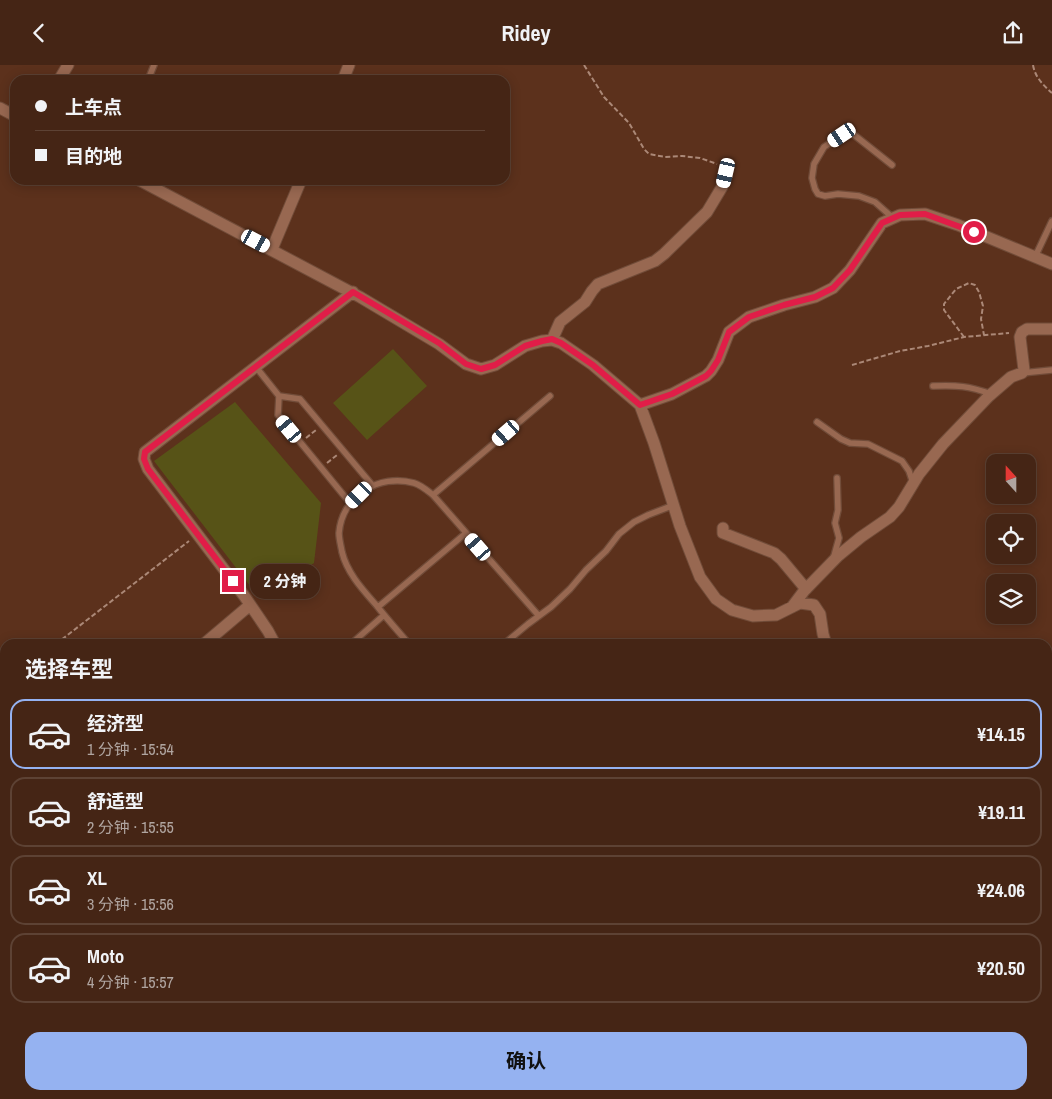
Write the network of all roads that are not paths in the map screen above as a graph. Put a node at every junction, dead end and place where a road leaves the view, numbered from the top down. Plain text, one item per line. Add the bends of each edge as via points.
1 (892, 165) dead end
2 (725, 169) road end
3 (149, 185) edge
4 (299, 185) edge
5 (893, 218) junction
6 (1052, 221) edge
7 (272, 249) junction
8 (1035, 257) junction
9 (1052, 264) edge
10 (353, 292) junction
11 (1052, 329) edge
12 (552, 339) junction
13 (256, 367) junction
14 (1052, 370) edge
15 (1022, 373) junction
16 (933, 386) dead end
17 (991, 394) junction
18 (279, 396) junction
19 (550, 396) dead end
20 (640, 405) junction
21 (816, 422) dead end
22 (836, 478) dead end
23 (913, 483) junction
24 (373, 485) junction
25 (433, 495) junction
26 (350, 503) junction
27 (674, 505) junction
28 (723, 528) dead end
29 (466, 533) junction
30 (831, 563) junction
31 (806, 589) junction
32 (250, 605) junction
33 (378, 607) junction
34 (792, 607) junction
35 (384, 615) junction
36 (539, 616) junction
37 (210, 639) edge
38 (272, 639) edge
39 (356, 639) edge
40 (405, 639) edge
41 (510, 639) edge
42 (824, 639) edge

1 - 5 lane via 853,134 842,135 824,147 814,164 812,178 818,194 859,196 875,202
2 - 12 street via 722,187 707,212 688,231 655,261 598,284 585,302 560,322
3 - 7 street
4 - 7 street
5 - 8 street via 925,214
5 - 20 street via 882,223 850,270 833,288 815,297 749,317 729,332 718,360 706,376 672,394
6 - 8 lane
7 - 10 street
8 - 9 street
10 - 12 street via 439,343 466,364 481,369 495,365 525,346
10 - 13 street
11 - 15 street via 1022,332
12 - 20 street via 593,365
13 - 18 lane
13 - 32 street via 145,452 144,459 148,469
14 - 15 lane
15 - 17 street via 1011,377
16 - 17 lane via 959,385
17 - 23 street via 943,444
18 - 24 lane via 300,399
18 - 26 lane via 278,415
19 - 25 lane
20 - 27 street
21 - 23 lane via 841,439 868,444 902,461
22 - 30 lane via 838,511 835,523 839,538
23 - 30 street via 890,517
24 - 25 lane via 401,481 415,483
24 - 26 lane
25 - 29 lane
26 - 33 lane via 342,517 339,535 342,554 358,584
27 - 34 street via 700,577 716,599 732,610 753,615 776,615
27 - 36 lane via 634,522 619,534 570,589
28 - 31 street via 723,533 774,553
29 - 33 lane
29 - 36 lane
30 - 31 street
31 - 34 street
32 - 37 street
32 - 38 street
33 - 35 lane
34 - 42 street via 800,603 814,605 820,615
35 - 39 lane
35 - 40 lane
36 - 41 lane

